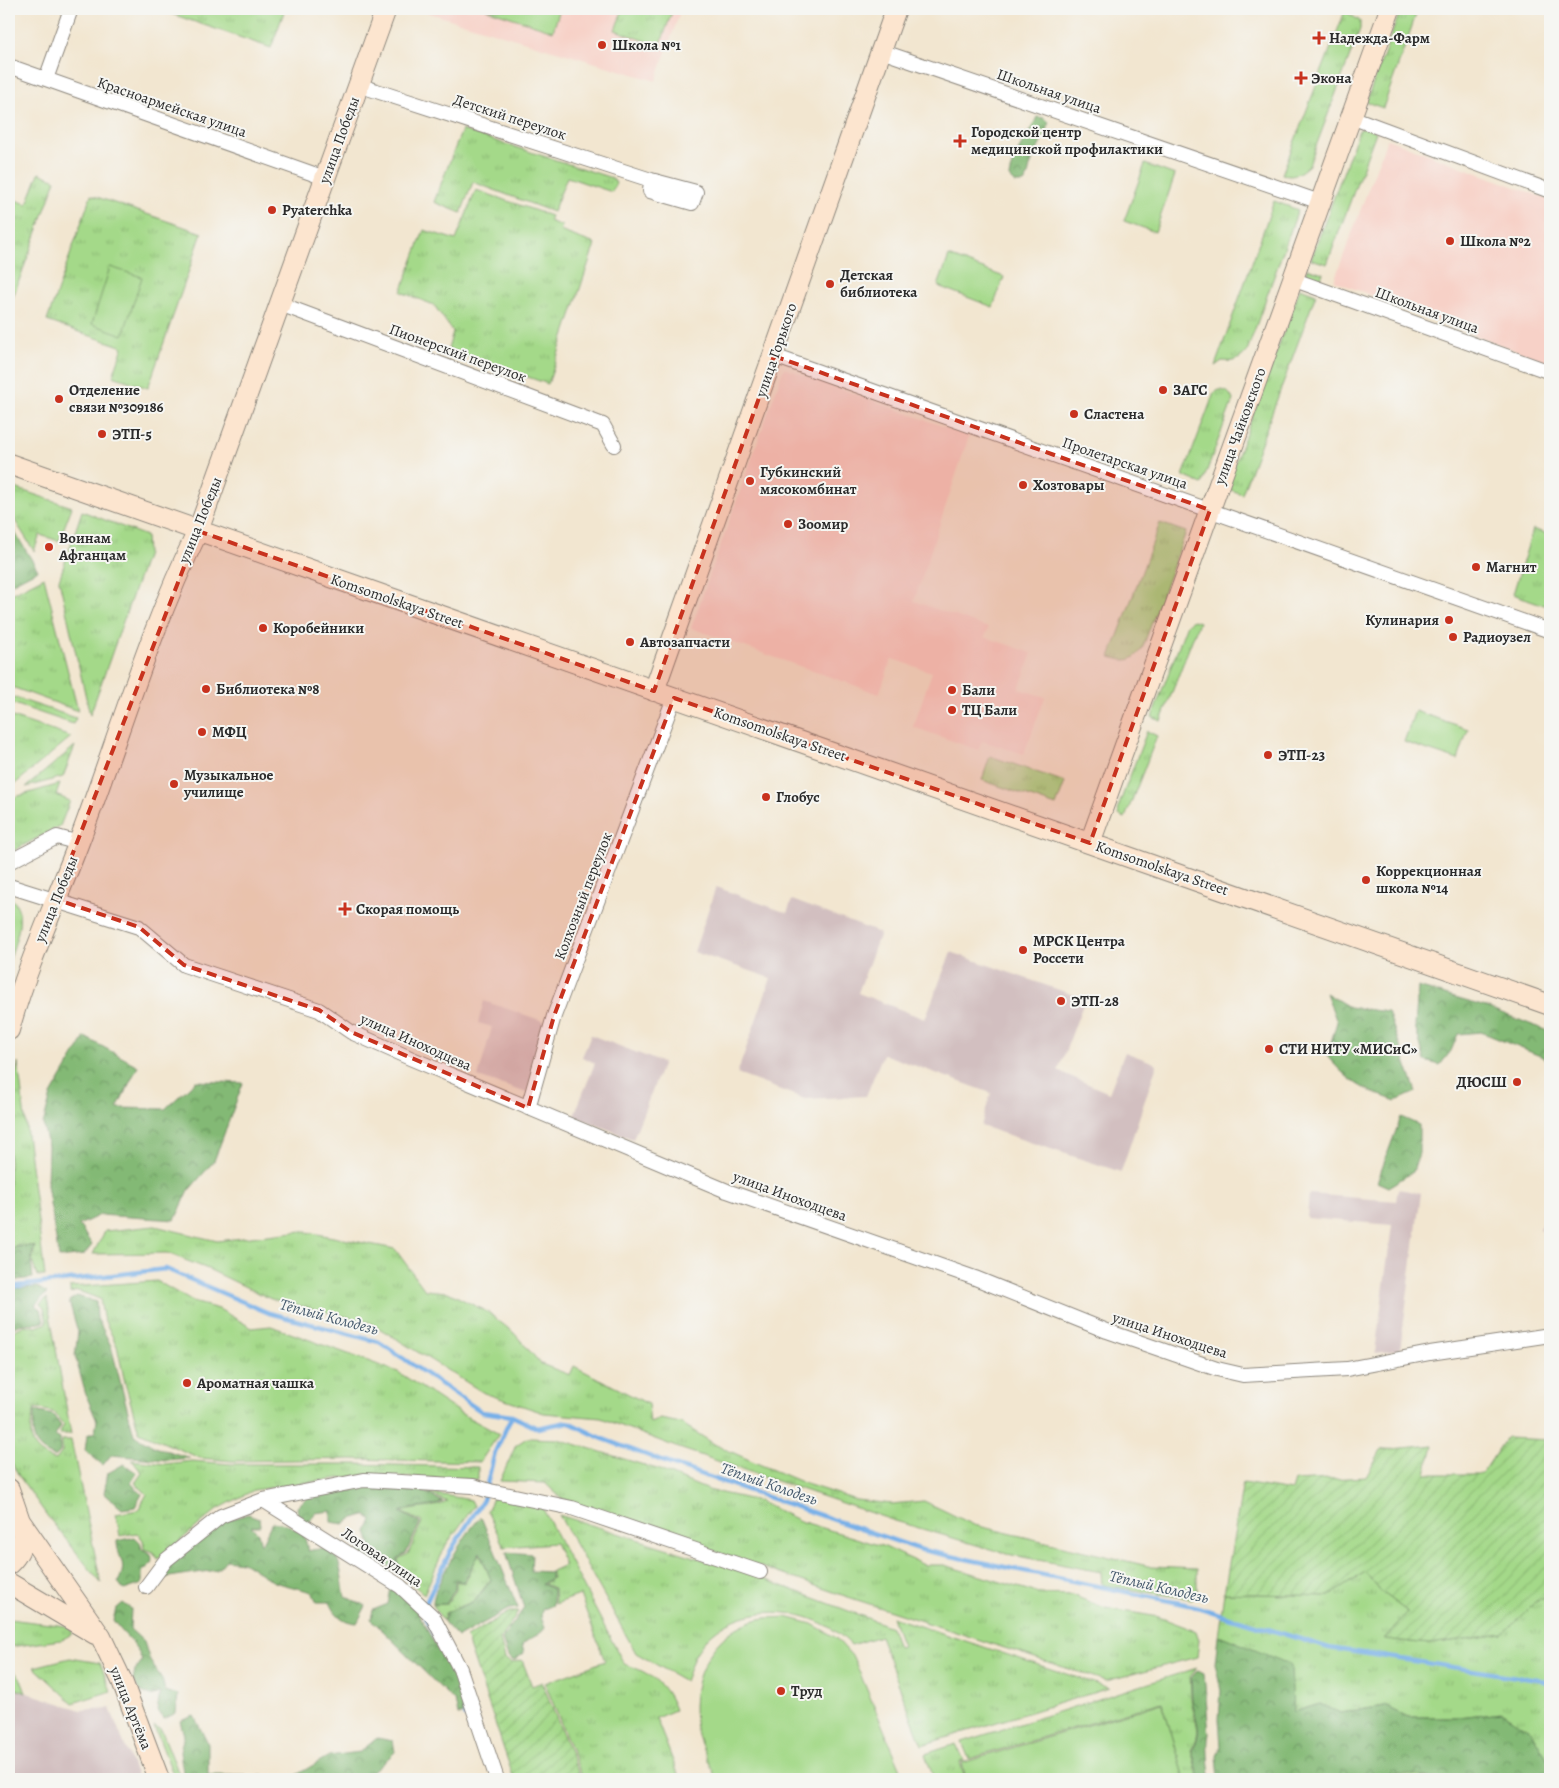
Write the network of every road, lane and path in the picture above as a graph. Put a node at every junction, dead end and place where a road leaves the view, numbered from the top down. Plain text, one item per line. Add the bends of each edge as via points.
1 (71, 9) edge
2 (386, 9) edge
3 (896, 9) edge
4 (1390, 9) edge
5 (881, 50) junction
6 (9, 66) edge
7 (46, 79) junction
8 (358, 85) junction
9 (1351, 117) junction
10 (325, 178) junction
11 (651, 180) dead end
12 (1550, 191) edge
13 (1320, 202) junction
14 (1292, 279) junction
15 (280, 304) junction
16 (774, 356) junction
17 (1550, 372) edge
18 (614, 445) dead end
19 (9, 464) edge
20 (1210, 510) junction
21 (198, 531) junction
22 (1550, 631) edge
23 (654, 691) junction
24 (674, 698) junction
25 (79, 843) junction
26 (1090, 843) junction
27 (9, 862) edge
28 (9, 886) edge
29 (55, 899) junction
30 (1550, 1005) edge
31 (9, 1030) edge
32 (528, 1108) junction
33 (1550, 1335) edge
34 (9, 1489) edge
35 (263, 1500) junction
36 (15, 1515) edge
37 (9, 1564) edge
38 (760, 1572) dead end
39 (9, 1583) edge
40 (146, 1587) dead end
41 (101, 1637) junction
42 (159, 1779) edge
43 (497, 1779) edge

1 - 7 street
2 - 8 street, улица Победы
3 - 5 street, улица Горького
4 - 9 street, улица Чайковского
5 - 13 street, Школьная улица
5 - 16 street, улица Горького
6 - 7 street, Красноармейская улица
7 - 10 street, Красноармейская улица
8 - 10 street, улица Победы
8 - 11 street, Детский переулок
9 - 12 street
9 - 13 street, улица Чайковского
10 - 15 street, улица Победы
13 - 14 street, улица Чайковского
14 - 17 street, Школьная улица
14 - 20 street, улица Чайковского
15 - 18 street, Пионерский переулок via 603,425
15 - 21 street, улица Победы
16 - 20 street, Пролетарская улица
16 - 23 street, улица Горького
19 - 21 street, Komsomolskaya Street
20 - 22 street, Пролетарская улица
20 - 26 street, улица Чайковского
21 - 23 street, Komsomolskaya Street
21 - 25 street, улица Победы via 118,731
23 - 24 street, Komsomolskaya Street
24 - 26 street, Komsomolskaya Street
24 - 32 street, Колхозный переулок via 554,1016
25 - 27 street via 57,837
25 - 29 street, улица Победы
26 - 30 street, Komsomolskaya Street
28 - 29 street, улица Иноходцева
29 - 31 street, улица Победы via 21,986
29 - 32 street, улица Иноходцева via 139,927 184,965 318,1010 351,1032
32 - 33 street, улица Иноходцева via 727,1191 975,1278 1107,1331 1243,1375 1347,1369
34 - 36 street
35 - 38 street via 364,1480 473,1486 572,1508
35 - 40 street via 221,1516 166,1560
35 - 43 street, Логовая улица via 400,1586 433,1617 460,1669
36 - 37 street via 23,1533 22,1546
36 - 41 street, улица Артёма
39 - 41 street
41 - 42 street, улица Артёма via 122,1681

